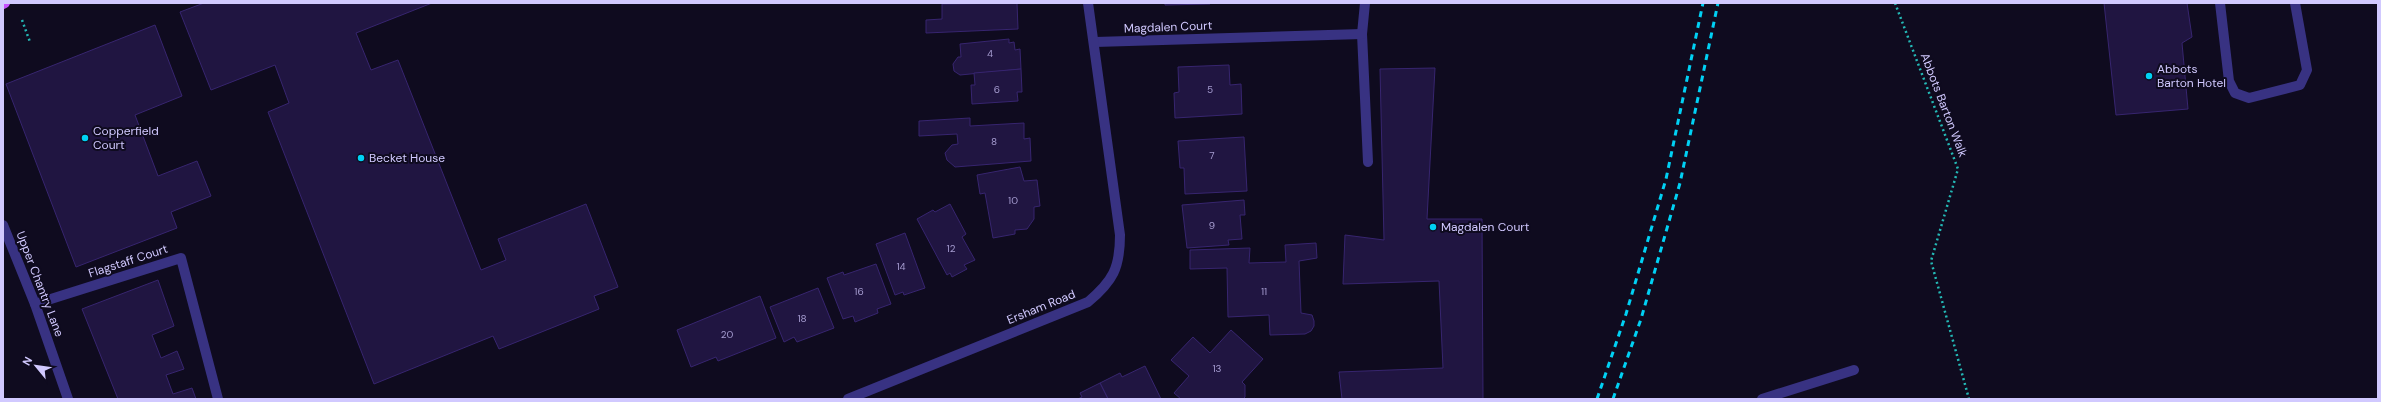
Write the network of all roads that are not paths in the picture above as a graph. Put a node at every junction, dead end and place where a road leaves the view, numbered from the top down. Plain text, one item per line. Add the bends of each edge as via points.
1 (1088, 3) edge
2 (1365, 3) edge
3 (2220, 3) edge
4 (2295, 3) edge
5 (1362, 34) junction
6 (1095, 42) junction
7 (1368, 162) dead end
8 (3, 224) edge
9 (35, 304) junction
10 (1854, 370) dead end
11 (68, 399) edge
12 (218, 399) edge
13 (848, 399) edge
14 (1762, 399) edge

1 - 6 street, Ersham Road
2 - 5 street
3 - 4 street via 2229,81 2235,93 2248,98 2300,85 2307,70
5 - 6 street, Magdalen Court
5 - 7 street
6 - 13 street, Ersham Road via 1120,235 1120,256 1113,275 1104,288 1088,302
8 - 9 street, Upper Chantry Lane
9 - 11 street, Upper Chantry Lane
9 - 12 street, Flagstaff Court via 181,258
10 - 14 street

